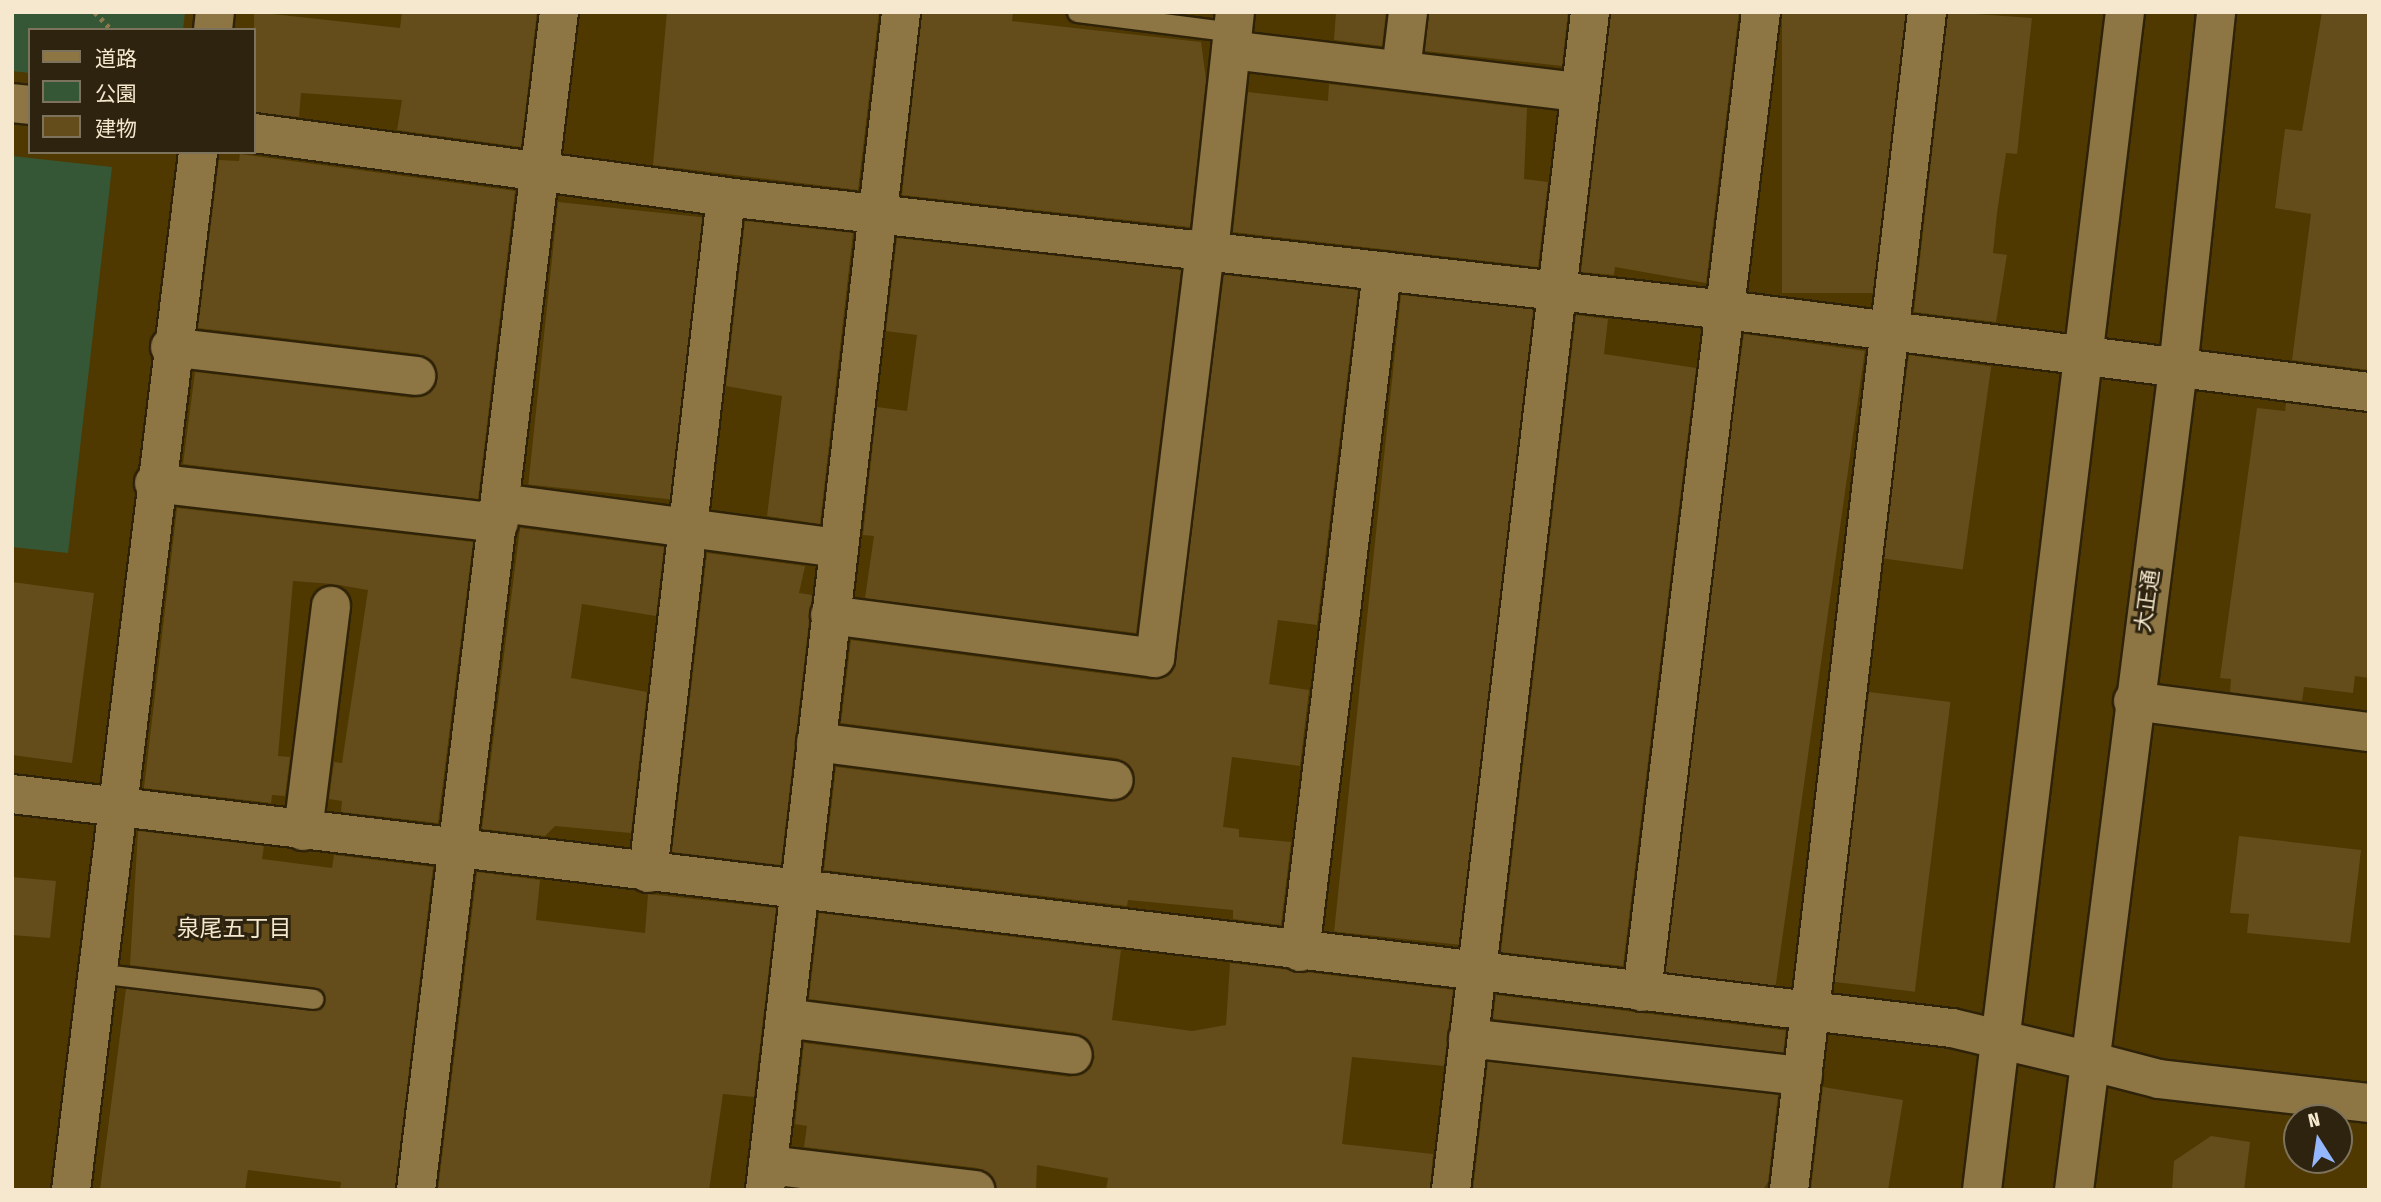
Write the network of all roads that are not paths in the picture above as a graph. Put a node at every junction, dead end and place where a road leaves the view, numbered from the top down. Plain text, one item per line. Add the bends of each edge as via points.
1 (559, 12) edge
2 (901, 12) edge
3 (1077, 12) edge
4 (1408, 12) edge
5 (1590, 12) edge
6 (1761, 12) edge
7 (1927, 12) edge
8 (2125, 12) edge
9 (2216, 12) edge
10 (1233, 31) edge
11 (1401, 71) junction
12 (1580, 92) junction
13 (256, 134) edge
14 (198, 154) edge
15 (542, 173) junction
16 (726, 197) junction
17 (876, 215) junction
18 (1207, 251) junction
19 (1382, 271) junction
20 (1556, 290) junction
21 (1726, 310) junction
22 (1887, 332) junction
23 (170, 347) junction
24 (2083, 357) junction
25 (2178, 369) junction
26 (415, 376) dead end
27 (2369, 392) edge
28 (154, 483) junction
29 (500, 513) junction
30 (688, 528) junction
31 (838, 548) junction
32 (331, 606) dead end
33 (830, 615) junction
34 (2133, 701) junction
35 (2369, 732) edge
36 (816, 742) junction
37 (1114, 780) dead end
38 (12, 794) edge
39 (115, 806) junction
40 (303, 831) junction
41 (458, 850) junction
42 (648, 873) junction
43 (799, 890) junction
44 (1300, 952) junction
45 (96, 973) junction
46 (1475, 973) junction
47 (1642, 992) junction
48 (313, 999) dead end
49 (1812, 1011) junction
50 (785, 1018) junction
51 (1468, 1038) junction
52 (1999, 1039) junction
53 (1073, 1055) dead end
54 (2086, 1060) junction
55 (1803, 1076) junction
56 (2369, 1103) edge
57 (766, 1177) edge
58 (71, 1190) edge
59 (416, 1190) edge
60 (975, 1190) edge
61 (1451, 1190) edge
62 (1789, 1190) edge
63 (1982, 1190) edge
64 (2074, 1190) edge

1 - 15 street
2 - 17 street
3 - 10 lane
4 - 11 street
5 - 12 street
6 - 21 street
7 - 22 street
8 - 24 street
9 - 25 street, 大正通
10 - 11 street
10 - 18 street
11 - 12 street
12 - 20 street
13 - 15 street
14 - 23 street
15 - 16 street
15 - 29 street
16 - 17 street
16 - 30 street
17 - 18 street
17 - 31 street
18 - 19 street
18 - 33 street via 1155,658
19 - 20 street
19 - 44 street
20 - 21 street
20 - 46 street
21 - 22 street
21 - 47 street
22 - 24 street
22 - 49 street
23 - 26 street
23 - 28 street
24 - 25 street
24 - 52 street
25 - 27 street
25 - 34 street, 大正通
28 - 29 street
28 - 39 street
29 - 30 street
29 - 41 street
30 - 31 street
30 - 42 street
31 - 33 street
32 - 40 street
33 - 36 street
34 - 35 street
34 - 54 street, 大正通
36 - 37 street
36 - 43 street
38 - 39 street
39 - 40 street
39 - 45 street
40 - 41 street
41 - 42 street
41 - 59 street
42 - 43 street
43 - 44 street
43 - 50 street
44 - 46 street
45 - 48 lane
45 - 58 street
46 - 47 street
46 - 51 street
47 - 49 street
49 - 52 street
49 - 55 street
50 - 53 street
50 - 57 street
51 - 55 street
51 - 61 street
52 - 54 street
52 - 63 street
54 - 56 street via 2159,1079
54 - 64 street, 大正通
55 - 62 street
57 - 60 street

